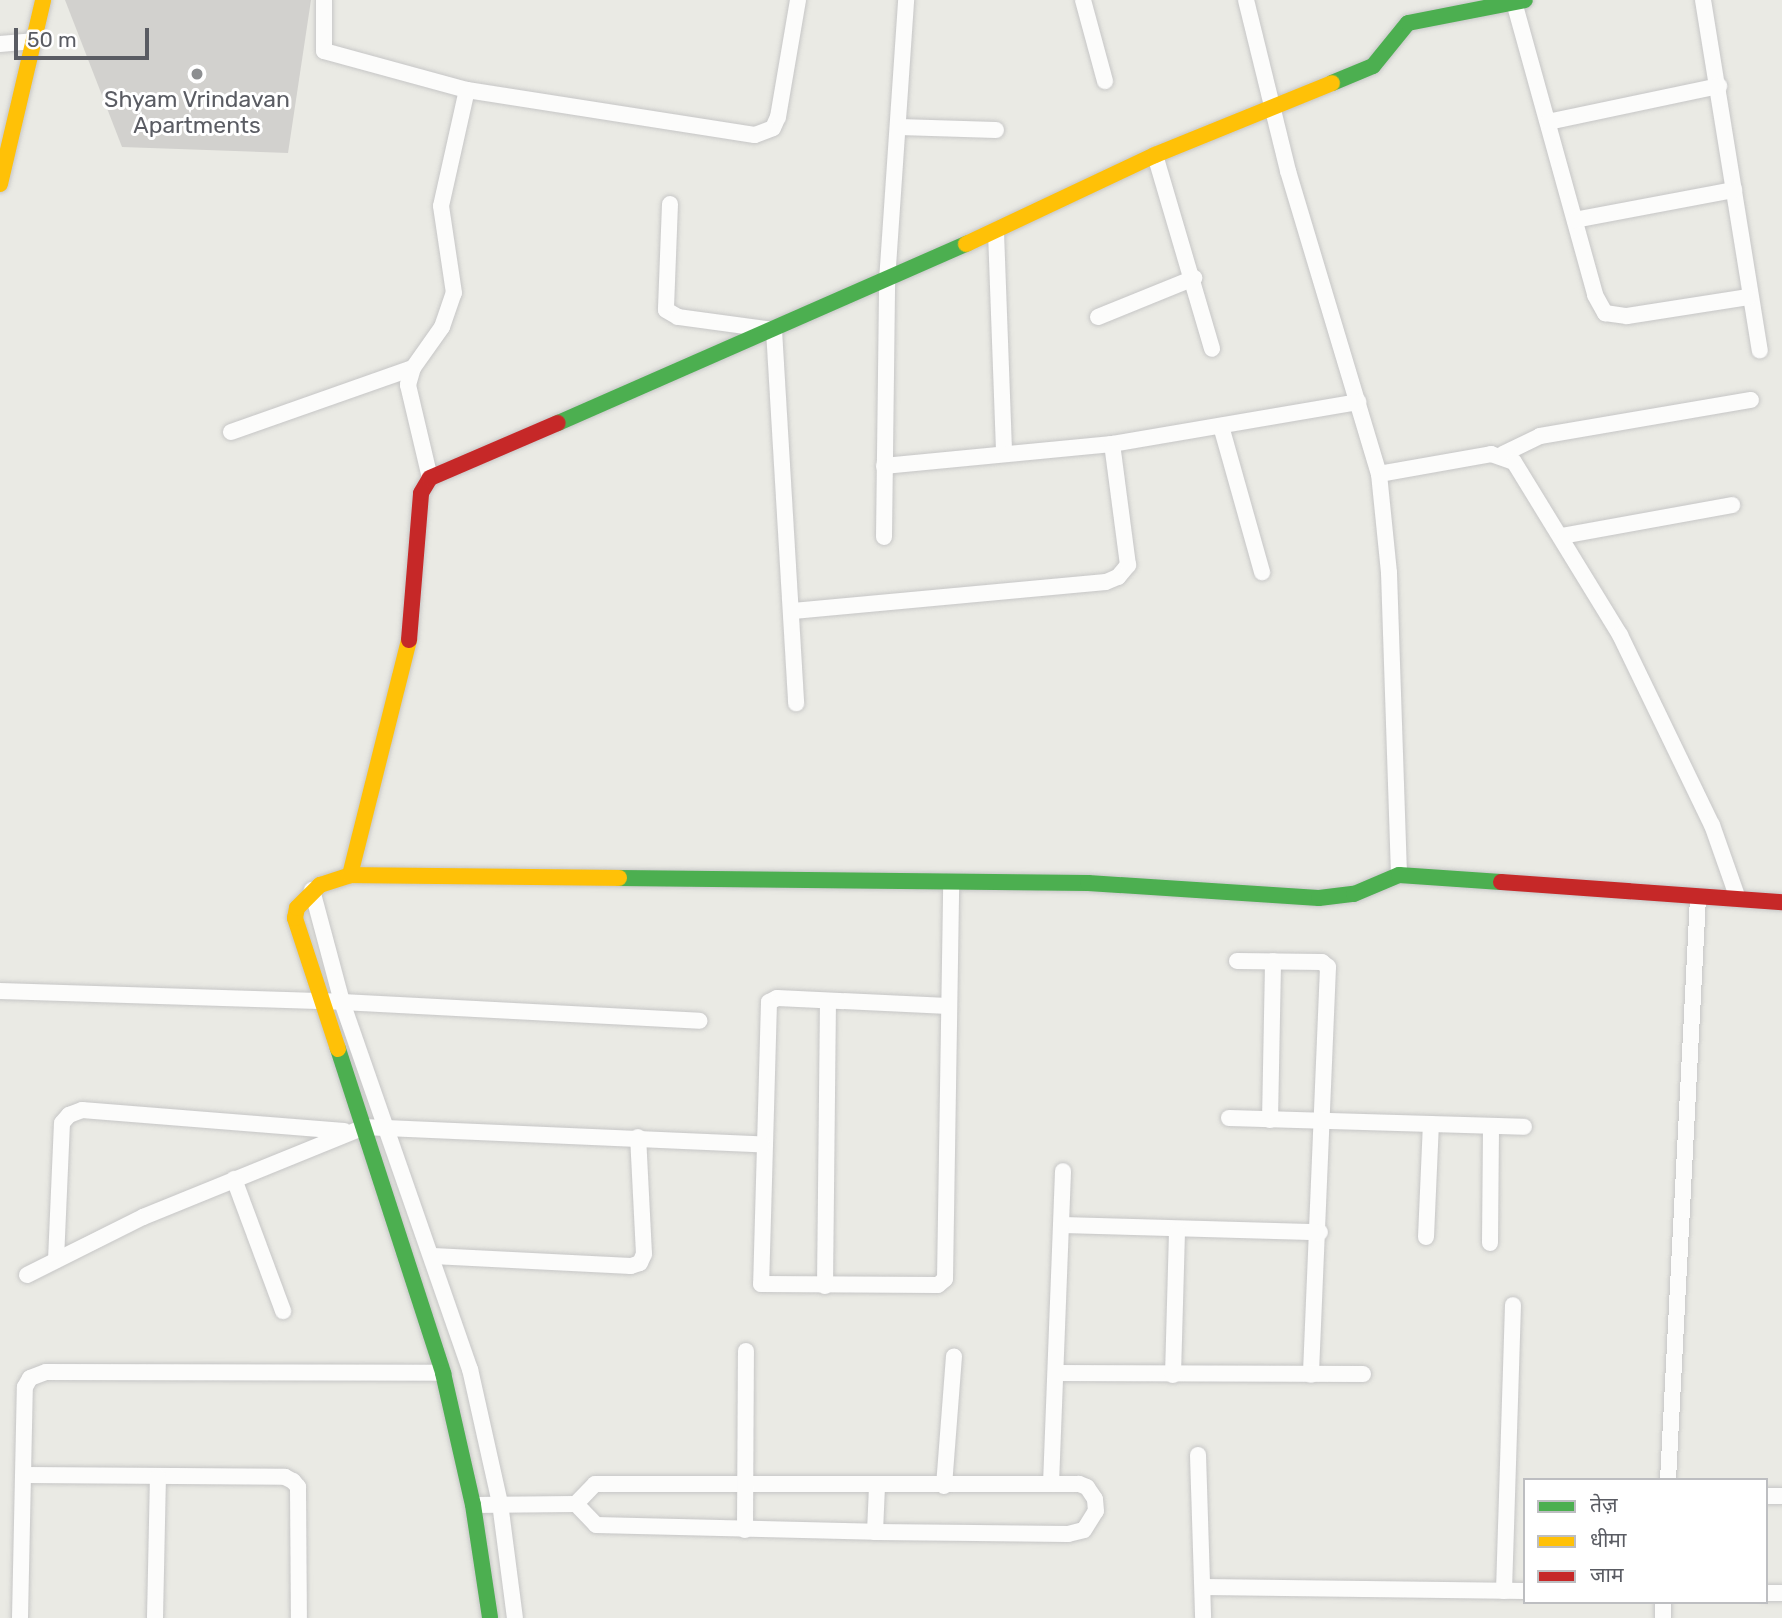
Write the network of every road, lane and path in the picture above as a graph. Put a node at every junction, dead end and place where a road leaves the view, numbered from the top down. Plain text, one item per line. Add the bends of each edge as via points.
1 (43, 0) edge
2 (324, 0) edge
3 (798, 0) edge
4 (906, 0) edge
5 (1083, 0) edge
6 (1246, 0) edge
7 (1703, 0) edge
8 (1520, 1) edge
9 (33, 41) junction
10 (0, 44) edge
11 (1105, 81) dead end
12 (1719, 86) junction
13 (467, 90) junction
14 (1271, 107) junction
15 (1548, 122) junction
16 (900, 127) junction
17 (996, 130) dead end
18 (1155, 155) junction
19 (0, 184) edge
20 (1734, 190) junction
21 (670, 204) dead end
22 (1575, 220) junction
23 (996, 232) junction
24 (1194, 278) junction
25 (887, 281) junction
26 (1749, 297) junction
27 (1098, 317) dead end
28 (774, 330) junction
29 (1212, 349) dead end
30 (1760, 350) dead end
31 (413, 368) junction
32 (1751, 400) dead end
33 (1358, 402) junction
34 (1221, 426) junction
35 (231, 432) dead end
36 (1112, 444) junction
37 (1004, 453) junction
38 (1503, 454) junction
39 (884, 466) junction
40 (1379, 474) junction
41 (430, 478) junction
42 (1732, 505) dead end
43 (1562, 536) junction
44 (884, 537) dead end
45 (1262, 572) dead end
46 (793, 611) junction
47 (796, 703) dead end
48 (351, 875) junction
49 (1399, 875) junction
50 (951, 883) junction
51 (312, 890) junction
52 (1698, 898) junction
53 (1738, 899) junction
54 (1782, 902) edge
55 (1237, 961) dead end
56 (1273, 961) junction
57 (0, 991) edge
58 (320, 1002) junction
59 (342, 1002) junction
60 (828, 1002) junction
61 (948, 1006) junction
62 (699, 1021) dead end
63 (1229, 1118) dead end
64 (1270, 1120) junction
65 (1324, 1122) junction
66 (1431, 1124) junction
67 (385, 1126) junction
68 (1491, 1126) junction
69 (1524, 1126) dead end
70 (365, 1127) junction
71 (348, 1132) junction
72 (638, 1137) junction
73 (762, 1144) junction
74 (1063, 1171) dead end
75 (234, 1179) junction
76 (1062, 1225) junction
77 (1177, 1230) junction
78 (1320, 1231) junction
79 (1426, 1237) dead end
80 (1490, 1243) dead end
81 (433, 1256) junction
82 (56, 1260) junction
83 (27, 1275) dead end
84 (825, 1286) junction
85 (1513, 1305) dead end
86 (283, 1311) dead end
87 (746, 1351) dead end
88 (954, 1356) dead end
89 (443, 1373) junction
90 (1059, 1373) junction
91 (1363, 1374) dead end
92 (1174, 1375) junction
93 (1311, 1375) junction
94 (1198, 1455) dead end
95 (26, 1475) junction
96 (158, 1477) junction
97 (1668, 1478) edge
98 (745, 1482) junction
99 (1051, 1484) junction
100 (944, 1486) junction
101 (877, 1487) junction
102 (500, 1503) junction
103 (576, 1504) junction
104 (473, 1505) junction
105 (745, 1530) junction
106 (875, 1532) junction
107 (1204, 1587) junction
108 (1504, 1591) junction
109 (1523, 1591) edge
110 (20, 1618) edge
111 (155, 1618) edge
112 (299, 1618) edge
113 (490, 1618) edge
114 (516, 1618) edge
115 (1203, 1618) edge

1 - 9 street
2 - 13 street via 324,51
3 - 13 street via 778,117 765,133
4 - 16 street
5 - 11 street
6 - 14 street
7 - 12 street
8 - 14 street via 1408,23 1373,66
8 - 15 street
9 - 10 street
9 - 19 street
12 - 15 street
12 - 20 street
13 - 31 street via 441,206 454,293 442,327
14 - 18 street
14 - 33 street
15 - 22 street
16 - 17 street
16 - 25 street
18 - 23 street
18 - 24 street
20 - 22 street
20 - 26 street
21 - 28 street via 666,310 678,317
22 - 26 street via 1595,295 1605,313 1627,316
23 - 25 street
23 - 37 street
24 - 27 street
24 - 29 street
25 - 28 street
25 - 39 street
26 - 30 street
28 - 41 street
28 - 46 street
31 - 35 street
31 - 41 street via 410,402
32 - 38 street via 1540,436
33 - 34 street
33 - 40 street
34 - 36 street
34 - 45 street
36 - 37 street
36 - 46 street via 1128,565 1118,577 1105,582
37 - 39 street
38 - 40 street
38 - 43 street via 1514,462
39 - 44 street
40 - 49 street via 1389,573
41 - 48 street via 421,493 416,600 408,649
42 - 43 street
43 - 53 street via 1666,726 1712,825
46 - 47 street
48 - 50 street
48 - 51 street
49 - 50 street via 1354,894 1319,898 1087,883
49 - 52 street
50 - 61 street
51 - 58 street via 295,918
51 - 59 street
52 - 53 street
52 - 97 street
53 - 54 street
55 - 56 street
56 - 64 street
56 - 65 street via 1322,962 1328,967
57 - 58 street
58 - 59 street
58 - 70 street
59 - 62 street
59 - 67 street
60 - 61 street
60 - 73 street via 777,998 767,1006
60 - 84 street
61 - 84 street via 946,1279 937,1285
63 - 64 street
64 - 65 street
65 - 66 street
65 - 78 street
66 - 68 street
66 - 79 street
67 - 70 street
67 - 72 street
67 - 81 street
68 - 69 street
68 - 80 street
70 - 71 street
70 - 89 street
71 - 75 street
71 - 82 street via 82,1110 69,1115 62,1123
72 - 73 street
72 - 81 street via 644,1254 640,1263
73 - 84 street via 758,1278 773,1287
74 - 76 street
75 - 82 street
75 - 86 street
76 - 77 street
76 - 90 street
77 - 78 street
77 - 92 street
78 - 93 street
81 - 102 street via 470,1369
82 - 83 street
85 - 108 street
87 - 98 street
88 - 100 street
89 - 95 street via 46,1372 30,1378 26,1387
89 - 104 street
90 - 92 street
90 - 99 street
91 - 93 street
92 - 93 street
94 - 107 street
95 - 96 street
95 - 110 street
96 - 111 street
96 - 112 street via 285,1477 293,1481 298,1488
98 - 101 street
98 - 103 street via 595,1484
98 - 105 street
99 - 100 street
99 - 106 street via 1087,1487 1096,1511 1084,1530
100 - 101 street
101 - 106 street
102 - 103 street
102 - 104 street
102 - 114 street
103 - 105 street via 596,1525
104 - 113 street
105 - 106 street
107 - 108 street
107 - 115 street
108 - 109 street

